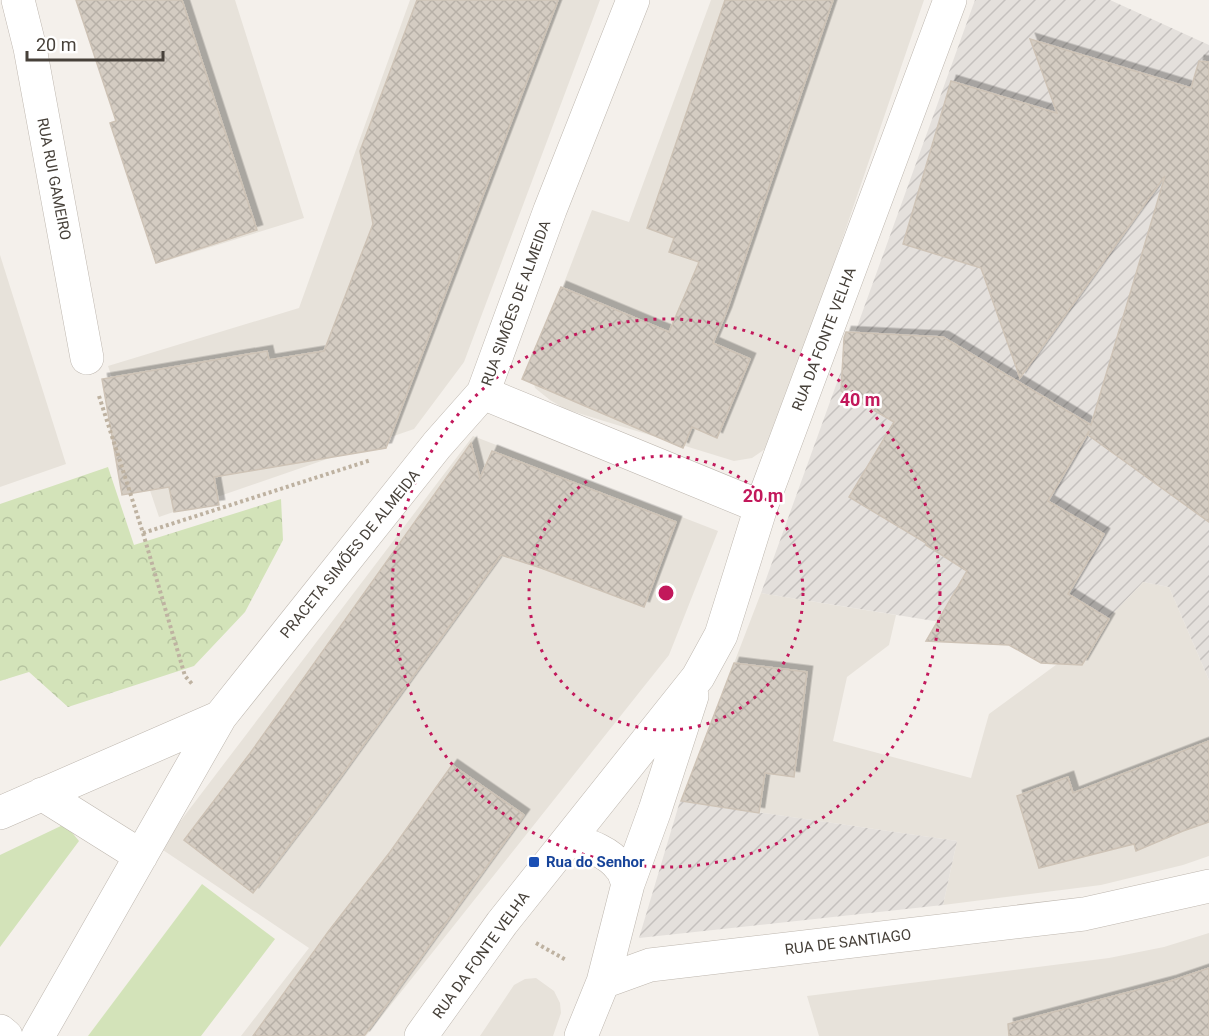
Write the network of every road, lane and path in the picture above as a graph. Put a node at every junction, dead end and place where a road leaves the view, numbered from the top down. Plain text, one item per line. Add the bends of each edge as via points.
1 (18, 0) edge
2 (633, 0) edge
3 (950, 0) edge
4 (87, 358) joint
5 (483, 393) junction
6 (378, 458) dead end
7 (761, 507) junction
8 (142, 532) junction
9 (698, 677) junction
10 (220, 717) junction
11 (42, 794) junction
12 (0, 813) edge
13 (569, 839) junction
14 (141, 856) junction
15 (628, 884) junction
16 (1209, 886) edge
17 (502, 923) junction
18 (603, 982) junction
19 (0, 1031) edge
20 (6, 1036) edge
21 (38, 1036) edge
22 (421, 1036) edge
23 (581, 1036) edge

1 - 4 street, RUA RUI GAMEIRO
2 - 5 street, RUA SIMÕES DE ALMEIDA
3 - 7 street, RUA DA FONTE VELHA
4 - 8 path
5 - 7 street, RUA SIMÕES DE ALMEIDA
5 - 10 street, PRACETA SIMÕES DE ALMEIDA
6 - 8 path
7 - 9 street, RUA DA FONTE VELHA via 721,635
8 - 10 path via 185,676
9 - 13 street, RUA DA FONTE VELHA
9 - 15 street, RUA DA FONTE VELHA
10 - 11 street, PRACETA SIMÕES DE ALMEIDA
10 - 14 street, PRACETA SIMÕES DE ALMEIDA
11 - 12 street, PRACETA SIMÕES DE ALMEIDA
11 - 14 street
13 - 15 street via 606,854 620,867
13 - 17 street, RUA DA FONTE VELHA
14 - 21 street, PRACETA SIMÕES DE ALMEIDA
15 - 18 street, RUA DA FONTE VELHA
16 - 18 street, RUA DE SANTIAGO via 1084,914 650,965
17 - 18 path
17 - 22 street, RUA DA FONTE VELHA
18 - 23 street
19 - 20 street

